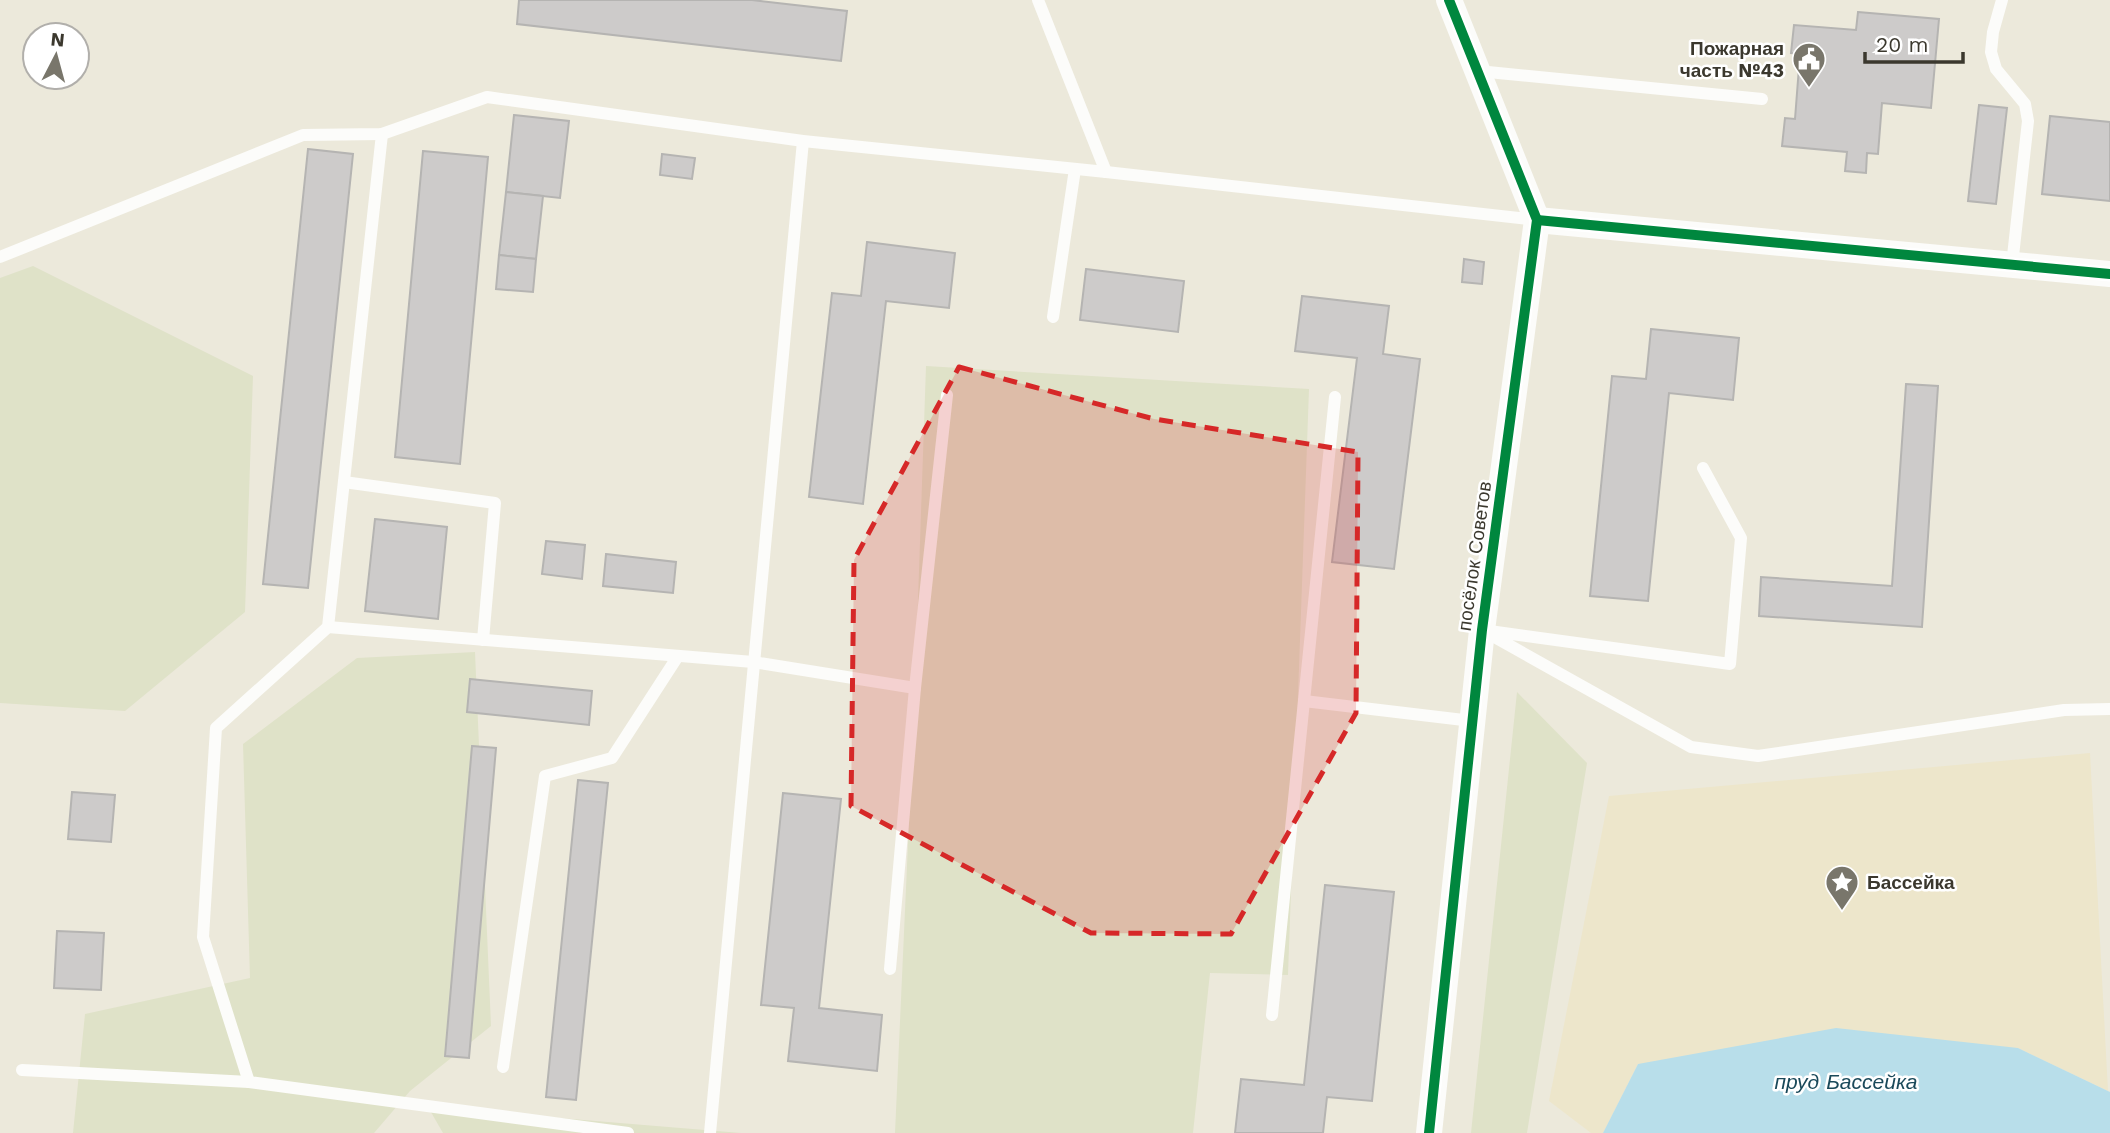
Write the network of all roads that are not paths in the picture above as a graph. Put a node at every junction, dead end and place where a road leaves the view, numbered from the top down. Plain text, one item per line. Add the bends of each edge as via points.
1 (1038, 0) edge
2 (1449, 0) edge
3 (2002, 0) edge
4 (1478, 71) junction
5 (1762, 99) dead end
6 (382, 134) junction
7 (803, 141) junction
8 (1075, 169) junction
9 (1106, 172) junction
10 (1537, 220) junction
11 (0, 257) edge
12 (2012, 265) junction
13 (2110, 274) edge
14 (1053, 317) dead end
15 (947, 395) dead end
16 (1335, 397) dead end
17 (1703, 468) dead end
18 (344, 482) junction
19 (328, 627) junction
20 (1482, 630) junction
21 (483, 640) junction
22 (678, 656) junction
23 (752, 662) junction
24 (915, 688) junction
25 (1304, 701) junction
26 (2110, 709) edge
27 (1472, 721) junction
28 (890, 969) dead end
29 (1272, 1015) dead end
30 (503, 1067) dead end
31 (22, 1070) dead end
32 (249, 1082) junction
33 (628, 1133) edge
34 (709, 1133) edge
35 (1429, 1133) edge

1 - 9 lane
2 - 4 street, посёлок Советов
3 - 12 lane via 1991,52 1996,69 2025,104 2028,121
4 - 5 lane
4 - 10 street, посёлок Советов
6 - 7 lane via 487,97
6 - 11 lane via 303,135
6 - 18 lane
7 - 8 lane
7 - 23 lane
8 - 9 lane
8 - 14 lane
9 - 10 lane
10 - 12 street
10 - 20 street, посёлок Советов
12 - 13 street
15 - 24 lane
16 - 25 lane
17 - 20 lane via 1741,538 1730,664
18 - 19 lane
18 - 21 lane via 495,503
19 - 21 lane
19 - 32 lane via 216,728 203,937
20 - 26 lane via 1691,747 1758,756 2064,710
20 - 27 street, посёлок Советов
21 - 22 lane
22 - 23 lane
22 - 30 lane via 612,758 545,776
23 - 24 lane
23 - 34 lane
24 - 28 lane
25 - 27 lane
25 - 29 lane
27 - 35 street, посёлок Советов
31 - 32 lane
32 - 33 lane

